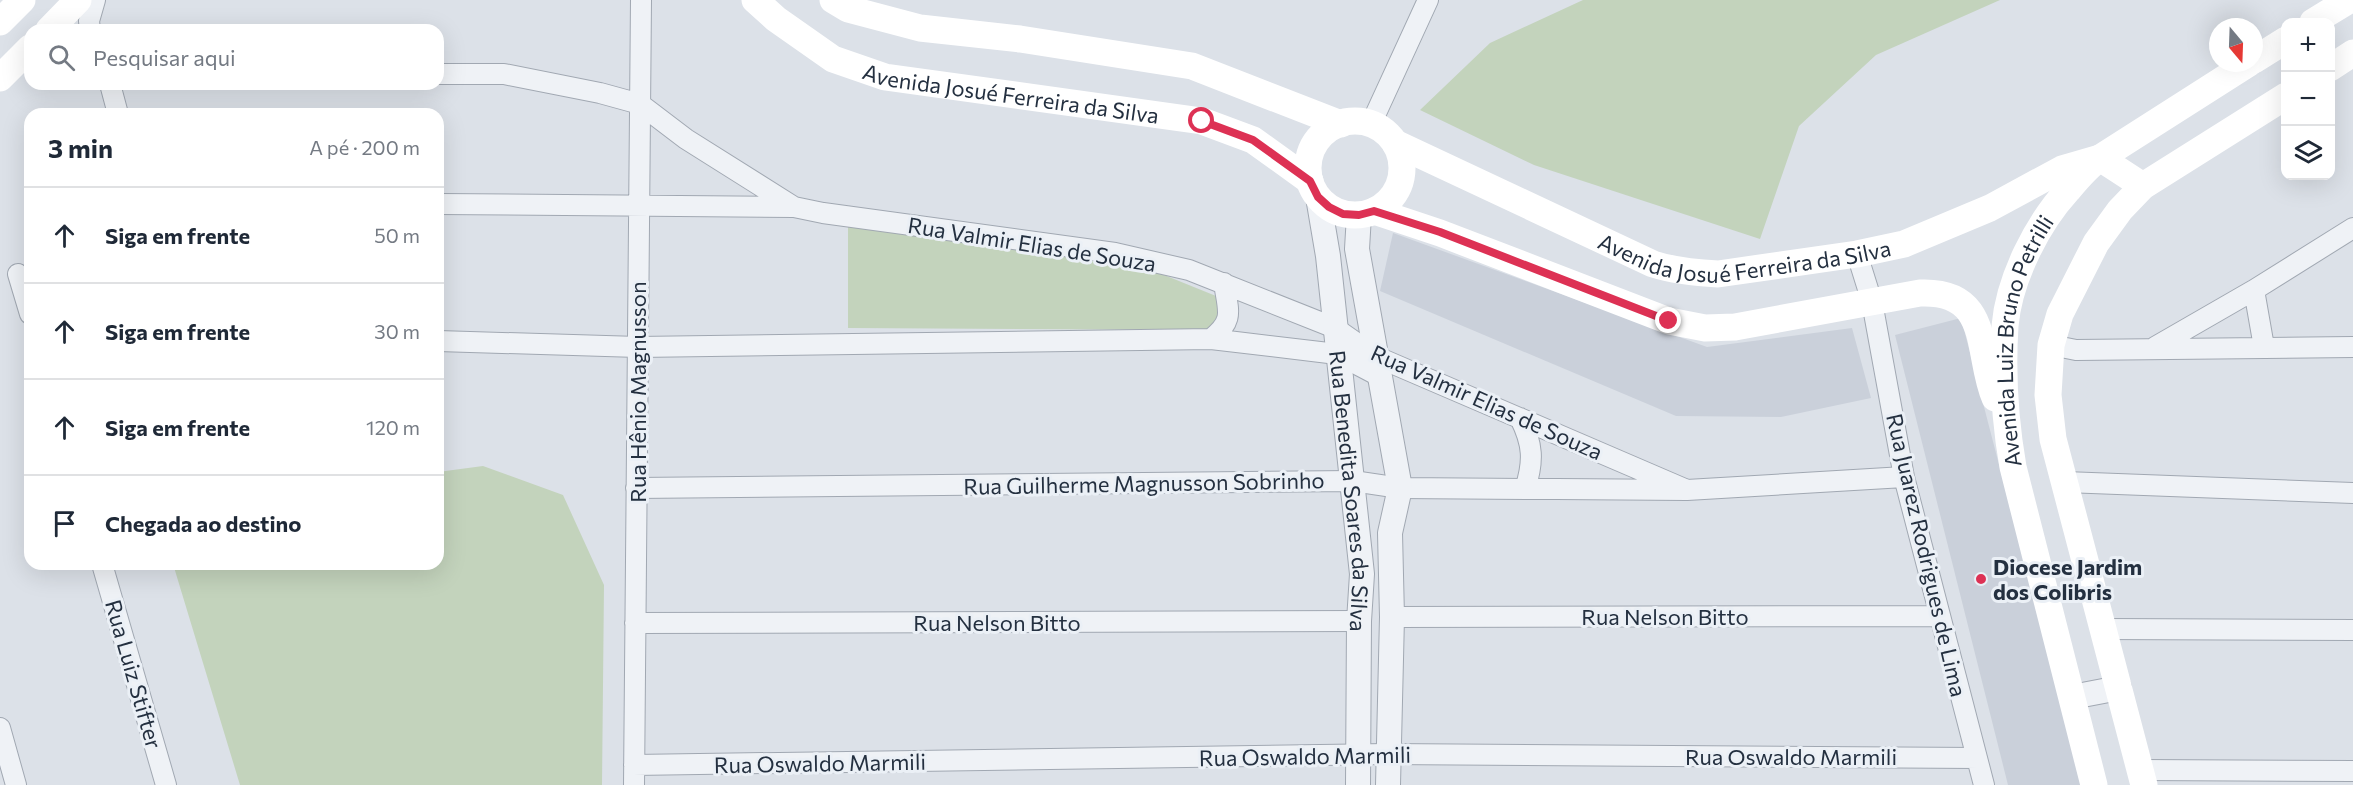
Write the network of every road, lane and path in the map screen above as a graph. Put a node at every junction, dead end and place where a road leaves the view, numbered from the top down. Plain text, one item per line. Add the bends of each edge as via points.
1 (78, 0) edge
2 (95, 0) edge
3 (641, 0) edge
4 (755, 0) edge
5 (833, 0) edge
6 (1428, 0) edge
7 (2349, 0) edge
8 (2320, 18) edge
9 (54, 24) edge
10 (89, 24) edge
11 (2281, 43) edge
12 (2353, 53) edge
13 (24, 54) edge
14 (2263, 54) edge
15 (2335, 65) edge
16 (24, 68) edge
17 (2235, 72) edge
18 (444, 74) edge
19 (0, 79) edge
20 (112, 90) edge
21 (2281, 99) edge
22 (640, 104) junction
23 (116, 108) edge
24 (1341, 124) junction
25 (1371, 124) junction
26 (1395, 143) junction
27 (2100, 158) junction
28 (2144, 186) junction
29 (1314, 189) junction
30 (444, 204) edge
31 (639, 207) junction
32 (794, 207) junction
33 (1367, 213) junction
34 (2353, 228) edge
35 (1857, 254) junction
36 (16, 274) edge
37 (1224, 284) junction
38 (2254, 290) junction
39 (24, 297) edge
40 (1872, 302) junction
41 (1335, 328) junction
42 (1211, 339) junction
43 (444, 341) edge
44 (2051, 345) junction
45 (638, 347) junction
46 (2264, 347) junction
47 (2353, 347) edge
48 (2153, 348) junction
49 (1337, 354) junction
50 (1377, 366) junction
51 (1520, 418) junction
52 (2006, 424) junction
53 (1904, 477) junction
54 (1353, 481) junction
55 (2065, 482) junction
56 (636, 488) junction
57 (1401, 488) junction
58 (1525, 489) junction
59 (1687, 490) junction
60 (2353, 493) edge
61 (104, 570) edge
62 (1939, 616) junction
63 (1392, 617) junction
64 (1359, 621) junction
65 (635, 623) junction
66 (2103, 629) junction
67 (2353, 630) edge
68 (2119, 688) junction
69 (2072, 697) junction
70 (0, 728) edge
71 (1387, 754) junction
72 (1358, 756) junction
73 (1977, 758) junction
74 (2353, 771) edge
75 (634, 775) edge
76 (2142, 777) edge
77 (16, 785) edge
78 (166, 785) edge
79 (1358, 785) edge
80 (1388, 785) edge
81 (1984, 785) edge
82 (2094, 785) edge

1 - 9 main road
2 - 10 street
3 - 22 street, Rua Hênio Magnusson
4 - 29 main road, Avenida Josué Ferreira da Silva via 833,58 885,77 1202,121 1253,140
5 - 24 main road via 848,9 920,28 1192,66
6 - 25 street
7 - 8 main road
11 - 14 main road
12 - 15 main road
13 - 19 main road
16 - 19 street
17 - 27 main road, Avenida Luiz Bruno Petrilli
18 - 22 street via 504,74
20 - 23 street
21 - 28 main road, Avenida Luiz Bruno Petrilli
22 - 31 street, Rua Hênio Magnusson
22 - 32 street via 686,139
24 - 25 main road
24 - 29 main road via 1327,131 1310,154 1308,169
25 - 26 main road via 1385,131
26 - 33 main road via 1402,174 1397,189 1388,202
26 - 35 main road, Avenida Josué Ferreira da Silva via 1653,264 1674,270 1718,274
27 - 28 main road
27 - 35 main road, Avenida Josué Ferreira da Silva via 2062,169 1990,208 1904,244
27 - 52 main road, Avenida Luiz Bruno Petrilli via 2056,202 2032,240 2015,281 2005,324
28 - 44 main road, Avenida Luiz Bruno Petrilli via 2096,243 2061,314
29 - 33 main road via 1329,207 1343,214
29 - 41 street, Rua Benedita Soares da Silva via 1328,256
30 - 31 street, Rua Valmir Elias de Souza
31 - 32 street, Rua Valmir Elias de Souza
31 - 45 street, Rua Hênio Magnusson
32 - 37 street, Rua Valmir Elias de Souza via 1115,253 1189,270
33 - 40 main road via 1440,232 1669,321 1696,326 1735,327
33 - 50 street, Rua Benedita Soares da Silva via 1358,249
34 - 38 street
35 - 40 street, Rua Juarez Rodrigues de Lima
36 - 39 street
37 - 41 street, Rua Valmir Elias de Souza
37 - 42 street via 1229,315 1225,328
38 - 46 street
38 - 48 street
40 - 52 main road via 1932,292 1958,301 1967,309 1980,333 1992,392
40 - 53 street, Rua Juarez Rodrigues de Lima
41 - 49 street, Rua Benedita Soares da Silva
41 - 50 street, Rua Valmir Elias de Souza
42 - 45 street
42 - 49 street
43 - 45 street
44 - 48 street via 2076,350
44 - 55 main road, Avenida Luiz Bruno Petrilli via 2048,395 2053,439
45 - 56 street, Rua Hênio Magnusson
46 - 47 street
46 - 48 street
49 - 50 street
49 - 54 street, Rua Benedita Soares da Silva
50 - 51 street, Rua Valmir Elias de Souza
50 - 57 street, Rua Benedita Soares da Silva
51 - 58 street via 1531,450
51 - 59 street, Rua Valmir Elias de Souza
52 - 69 main road, Avenida Luiz Bruno Petrilli via 2013,467
53 - 59 street, Rua Guilherme Magnusson Sobrinho
53 - 62 street, Rua Juarez Rodrigues de Lima
54 - 56 street, Rua Guilherme Magnusson Sobrinho
54 - 57 street, Rua Guilherme Magnusson Sobrinho
54 - 64 street, Rua Benedita Soares da Silva via 1362,574
55 - 60 street
55 - 66 main road, Avenida Luiz Bruno Petrilli
56 - 65 street, Rua Hênio Magnusson
57 - 58 street, Rua Guilherme Magnusson Sobrinho
57 - 63 street, Rua Benedita Soares da Silva via 1390,533
58 - 59 street, Rua Guilherme Magnusson Sobrinho
61 - 78 street, Rua Luiz Stifter
62 - 63 street, Rua Nelson Bitto
62 - 73 street, Rua Juarez Rodrigues de Lima
63 - 71 street, Rua Benedita Soares da Silva
64 - 65 street, Rua Nelson Bitto
64 - 72 street, Rua Benedita Soares da Silva
65 - 75 street, Rua Hênio Magnusson
66 - 67 street
66 - 68 main road, Avenida Luiz Bruno Petrilli
68 - 69 street
68 - 76 main road, Avenida Luiz Bruno Petrilli
69 - 82 main road, Avenida Luiz Bruno Petrilli
70 - 77 street
71 - 72 street, Rua Oswaldo Marmili
71 - 73 street, Rua Oswaldo Marmili
71 - 80 street, Rua Benedita Soares da Silva
72 - 75 street, Rua Oswaldo Marmili
72 - 79 street, Rua Benedita Soares da Silva
73 - 81 street, Rua Juarez Rodrigues de Lima
74 - 76 street

